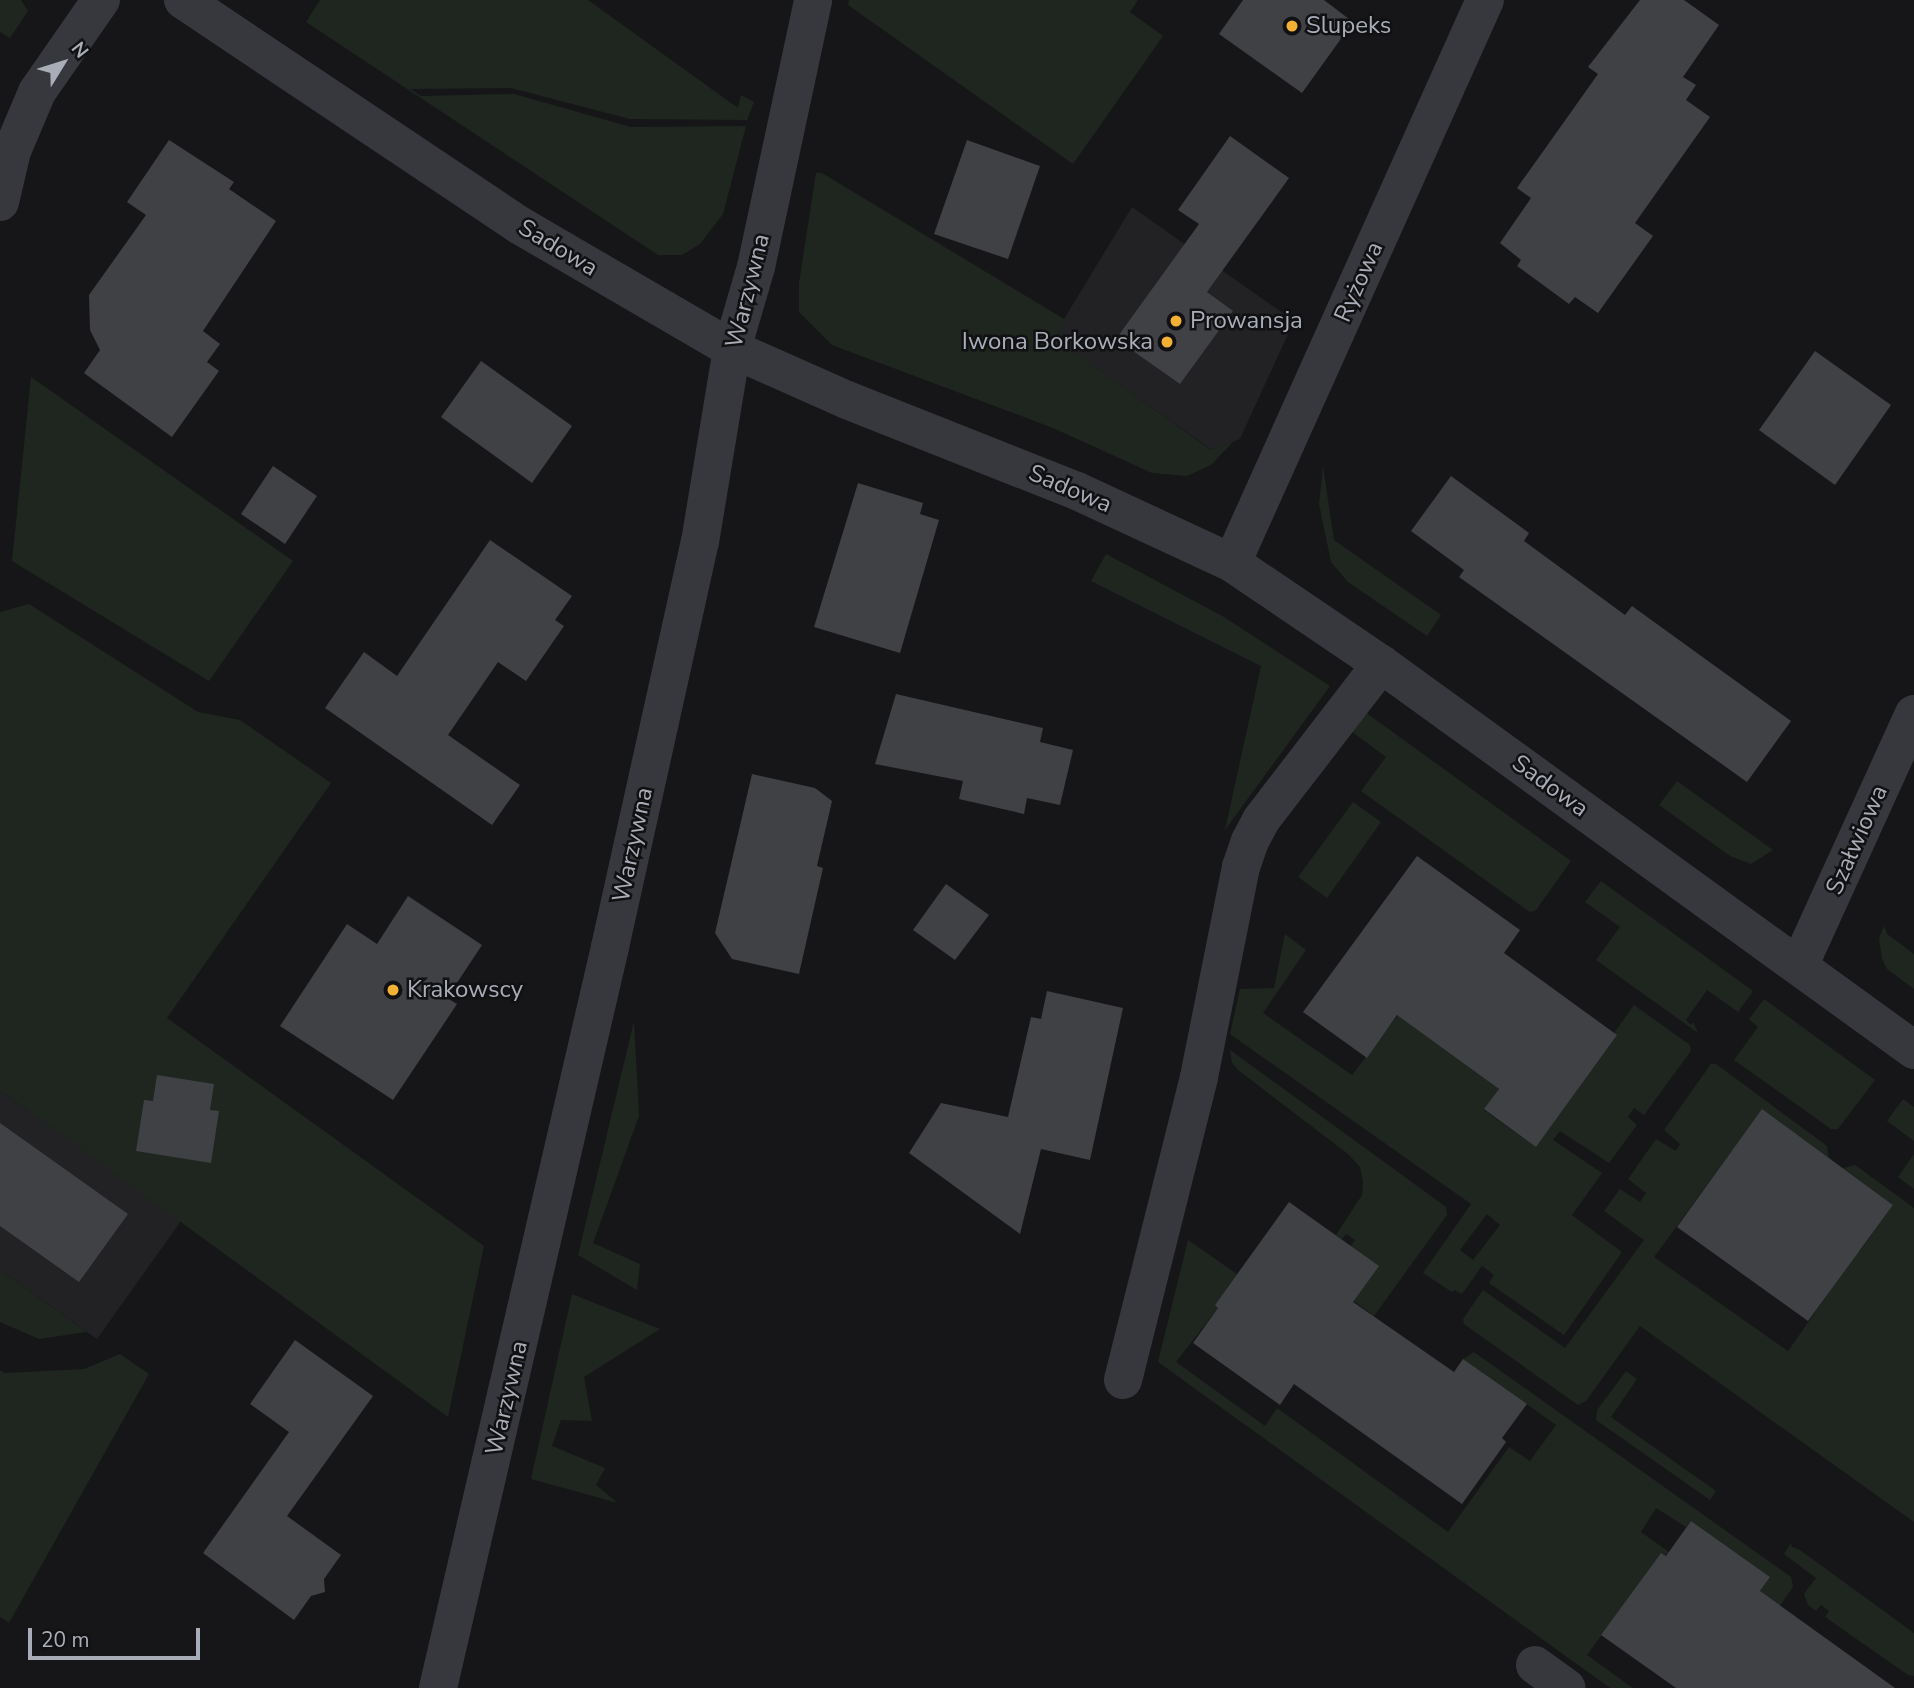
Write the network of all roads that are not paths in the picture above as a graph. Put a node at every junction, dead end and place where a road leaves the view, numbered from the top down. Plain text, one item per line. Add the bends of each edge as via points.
1 (101, 0) edge
2 (183, 0) edge
3 (813, 0) edge
4 (1485, 0) edge
5 (0, 202) edge
6 (732, 349) junction
7 (1232, 563) junction
8 (1381, 664) junction
9 (1914, 714) edge
10 (1799, 966) junction
11 (1914, 1050) edge
12 (1124, 1380) dead end
13 (1535, 1665) dead end
14 (438, 1688) edge
15 (1567, 1688) edge

1 - 5 street via 37,92 12,151
2 - 6 street, Sadowa via 519,225
3 - 6 street, Warzywna via 756,267
4 - 7 street, Ryżowa
6 - 7 street, Sadowa via 1077,491
6 - 14 street, Warzywna via 697,556
7 - 8 street, Sadowa
8 - 10 street, Sadowa
8 - 12 street via 1261,820 1250,841 1199,1077
9 - 10 street, Szałwiowa
10 - 11 street, Sadowa
13 - 15 street

